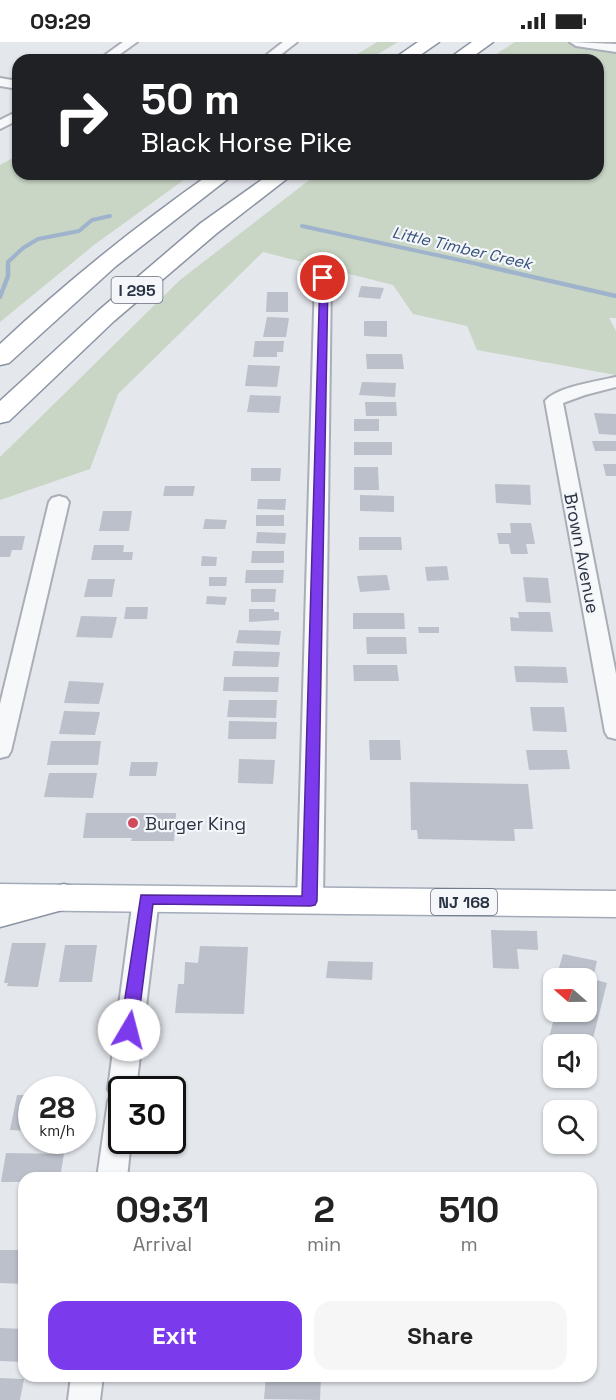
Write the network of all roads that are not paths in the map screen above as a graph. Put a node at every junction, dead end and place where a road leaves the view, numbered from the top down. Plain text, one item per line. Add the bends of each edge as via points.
1 (131, 42) edge
2 (291, 42) edge
3 (430, 42) edge
4 (484, 42) edge
5 (576, 42) edge
6 (616, 48) edge
7 (113, 54) edge
8 (274, 54) edge
9 (411, 54) edge
10 (465, 54) edge
11 (216, 180) edge
12 (275, 180) edge
13 (323, 278) dead end
14 (0, 358) edge
15 (616, 382) edge
16 (0, 415) edge
17 (58, 502) dead end
18 (616, 732) edge
19 (0, 751) edge
20 (0, 897) edge
21 (64, 897) junction
22 (146, 898) junction
23 (310, 901) junction
24 (616, 904) edge
25 (0, 914) edge
26 (125, 1076) edge
27 (115, 1154) edge
28 (113, 1172) edge
29 (86, 1382) edge
30 (84, 1400) edge

1 - 7 street
2 - 8 street
3 - 9 main road
4 - 10 main road
5 - 6 street
11 - 14 main road, I 295 via 93,275
12 - 16 main road, I 295 via 209,228
13 - 23 street
15 - 18 street, Brown Avenue via 554,401
17 - 19 street
20 - 21 main road, NJ 168
21 - 22 main road, NJ 168
21 - 25 main road
22 - 23 main road, NJ 168
22 - 26 street
23 - 24 main road, NJ 168
27 - 28 street
29 - 30 street

